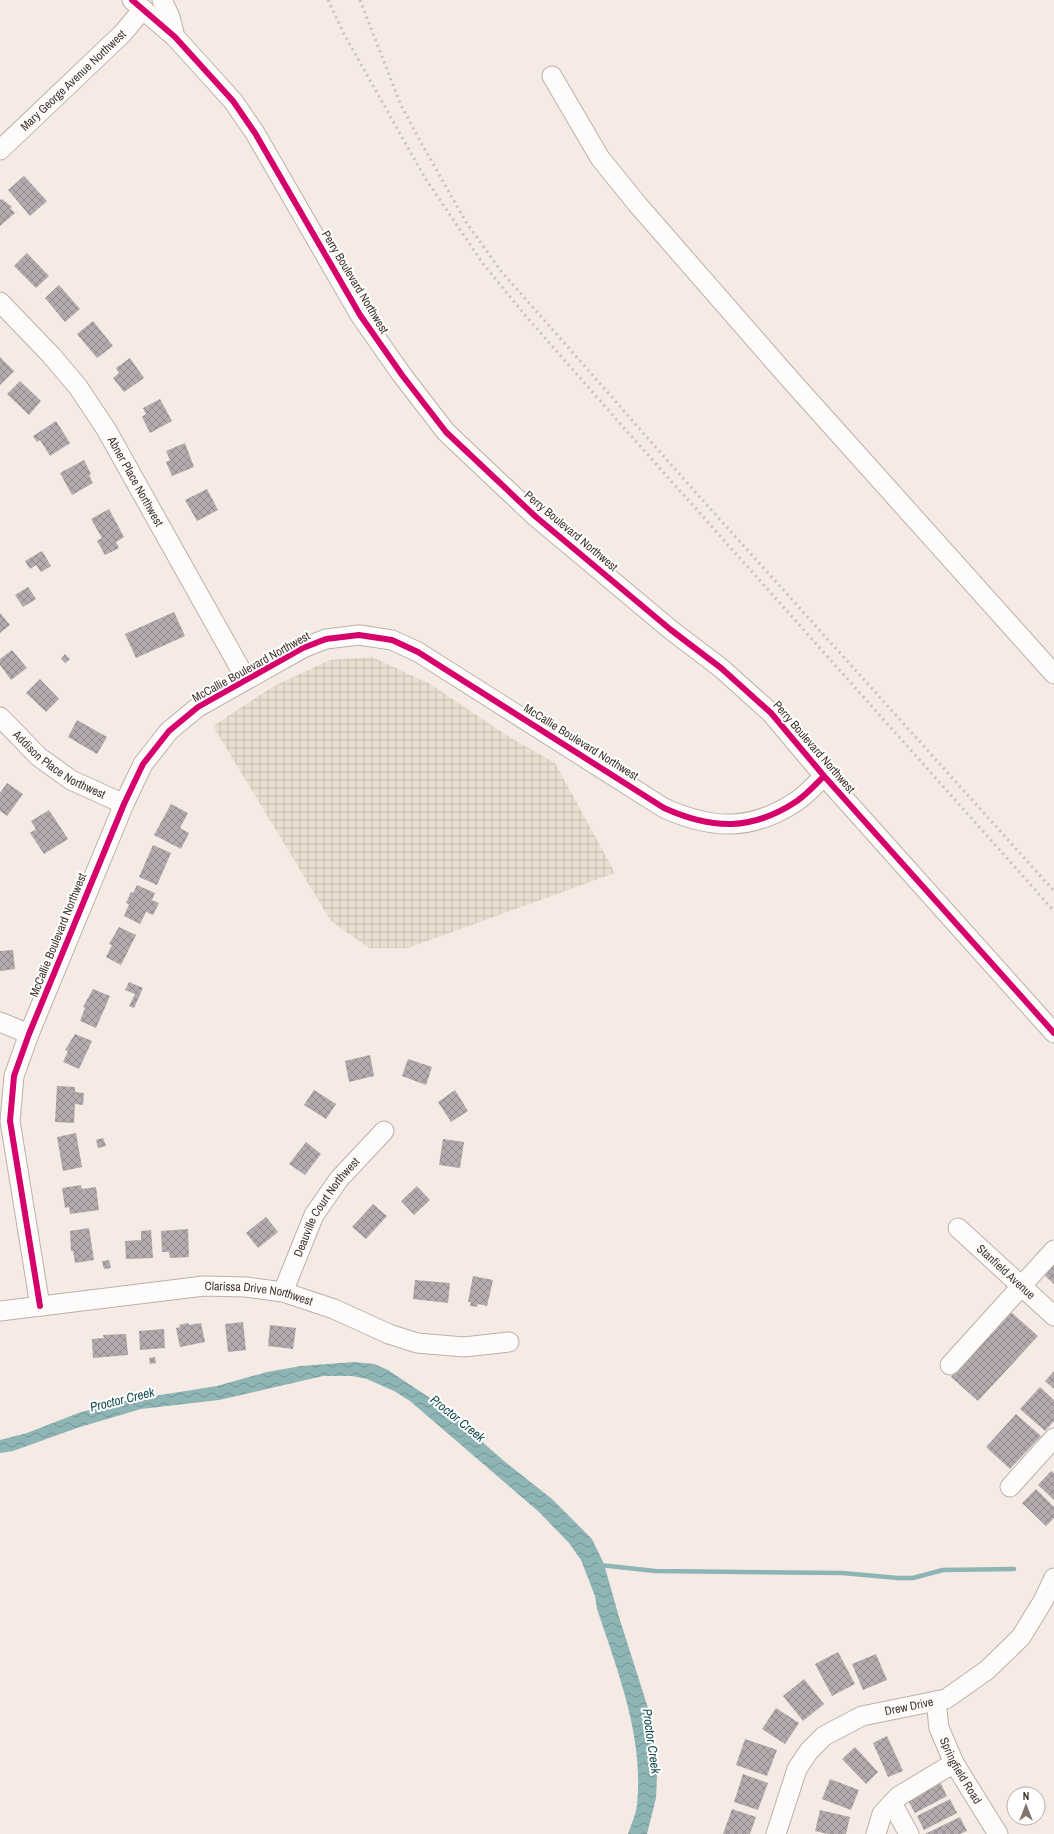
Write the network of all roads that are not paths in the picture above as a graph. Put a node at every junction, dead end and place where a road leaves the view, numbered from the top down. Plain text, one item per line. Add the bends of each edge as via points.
1 (162, 0) edge
2 (138, 5) edge
3 (175, 37) junction
4 (552, 76) dead end
5 (0, 150) edge
6 (0, 302) edge
7 (1054, 674) edge
8 (246, 679) junction
9 (0, 717) edge
10 (824, 776) junction
11 (124, 804) junction
12 (0, 1022) edge
13 (1054, 1033) edge
14 (29, 1034) junction
15 (384, 1131) dead end
16 (958, 1228) dead end
17 (1054, 1250) edge
18 (1021, 1286) junction
19 (282, 1292) junction
20 (40, 1306) junction
21 (0, 1311) edge
22 (1054, 1316) edge
23 (510, 1342) dead end
24 (950, 1365) dead end
25 (1054, 1438) edge
26 (1010, 1487) dead end
27 (1054, 1578) edge
28 (1048, 1603) edge
29 (936, 1701) junction
30 (954, 1763) junction
31 (892, 1803) junction
32 (776, 1834) edge
33 (876, 1834) edge
34 (909, 1834) edge
35 (998, 1834) edge

1 - 3 street via 170,16
2 - 3 street, Perry Boulevard Northwest
2 - 5 street, Mary George Avenue Northwest via 123,33
3 - 10 street, Perry Boulevard Northwest via 233,101 255,133 360,315 446,432 536,517 671,630 722,668 771,713
4 - 7 street via 600,158 638,205
6 - 8 street, Abner Place Northwest via 78,387 106,429
8 - 10 street, McCallie Boulevard Northwest via 303,648 326,639 359,635 392,640 418,652 664,808 707,823 741,824 769,816 798,800
8 - 11 street, McCallie Boulevard Northwest via 198,707 169,731 143,764
9 - 11 street, Addison Place Northwest via 39,758 71,780
10 - 13 street, Perry Boulevard Northwest
11 - 14 street, McCallie Boulevard Northwest
12 - 14 street
14 - 20 street, McCallie Boulevard Northwest via 14,1076 10,1121
15 - 19 street, Deauville Court Northwest via 339,1179 314,1215
16 - 18 street, Stanfield Avenue
17 - 18 street
18 - 22 street, Stanfield Avenue
18 - 24 street
19 - 20 street, Clarissa Drive Northwest via 246,1287 204,1286
19 - 23 street, Clarissa Drive Northwest via 334,1309 389,1334 417,1343 464,1347
20 - 21 street, Clarissa Drive Northwest
25 - 26 street
27 - 28 street, Drew Drive
28 - 29 street, Drew Drive via 1021,1637 987,1670 946,1699
29 - 30 street, Springfield Road via 938,1728
29 - 32 street, Drew Drive via 862,1716 824,1736 809,1751 797,1769
30 - 31 street via 899,1796
30 - 35 street, Springfield Road
31 - 33 street via 882,1814
31 - 34 street

